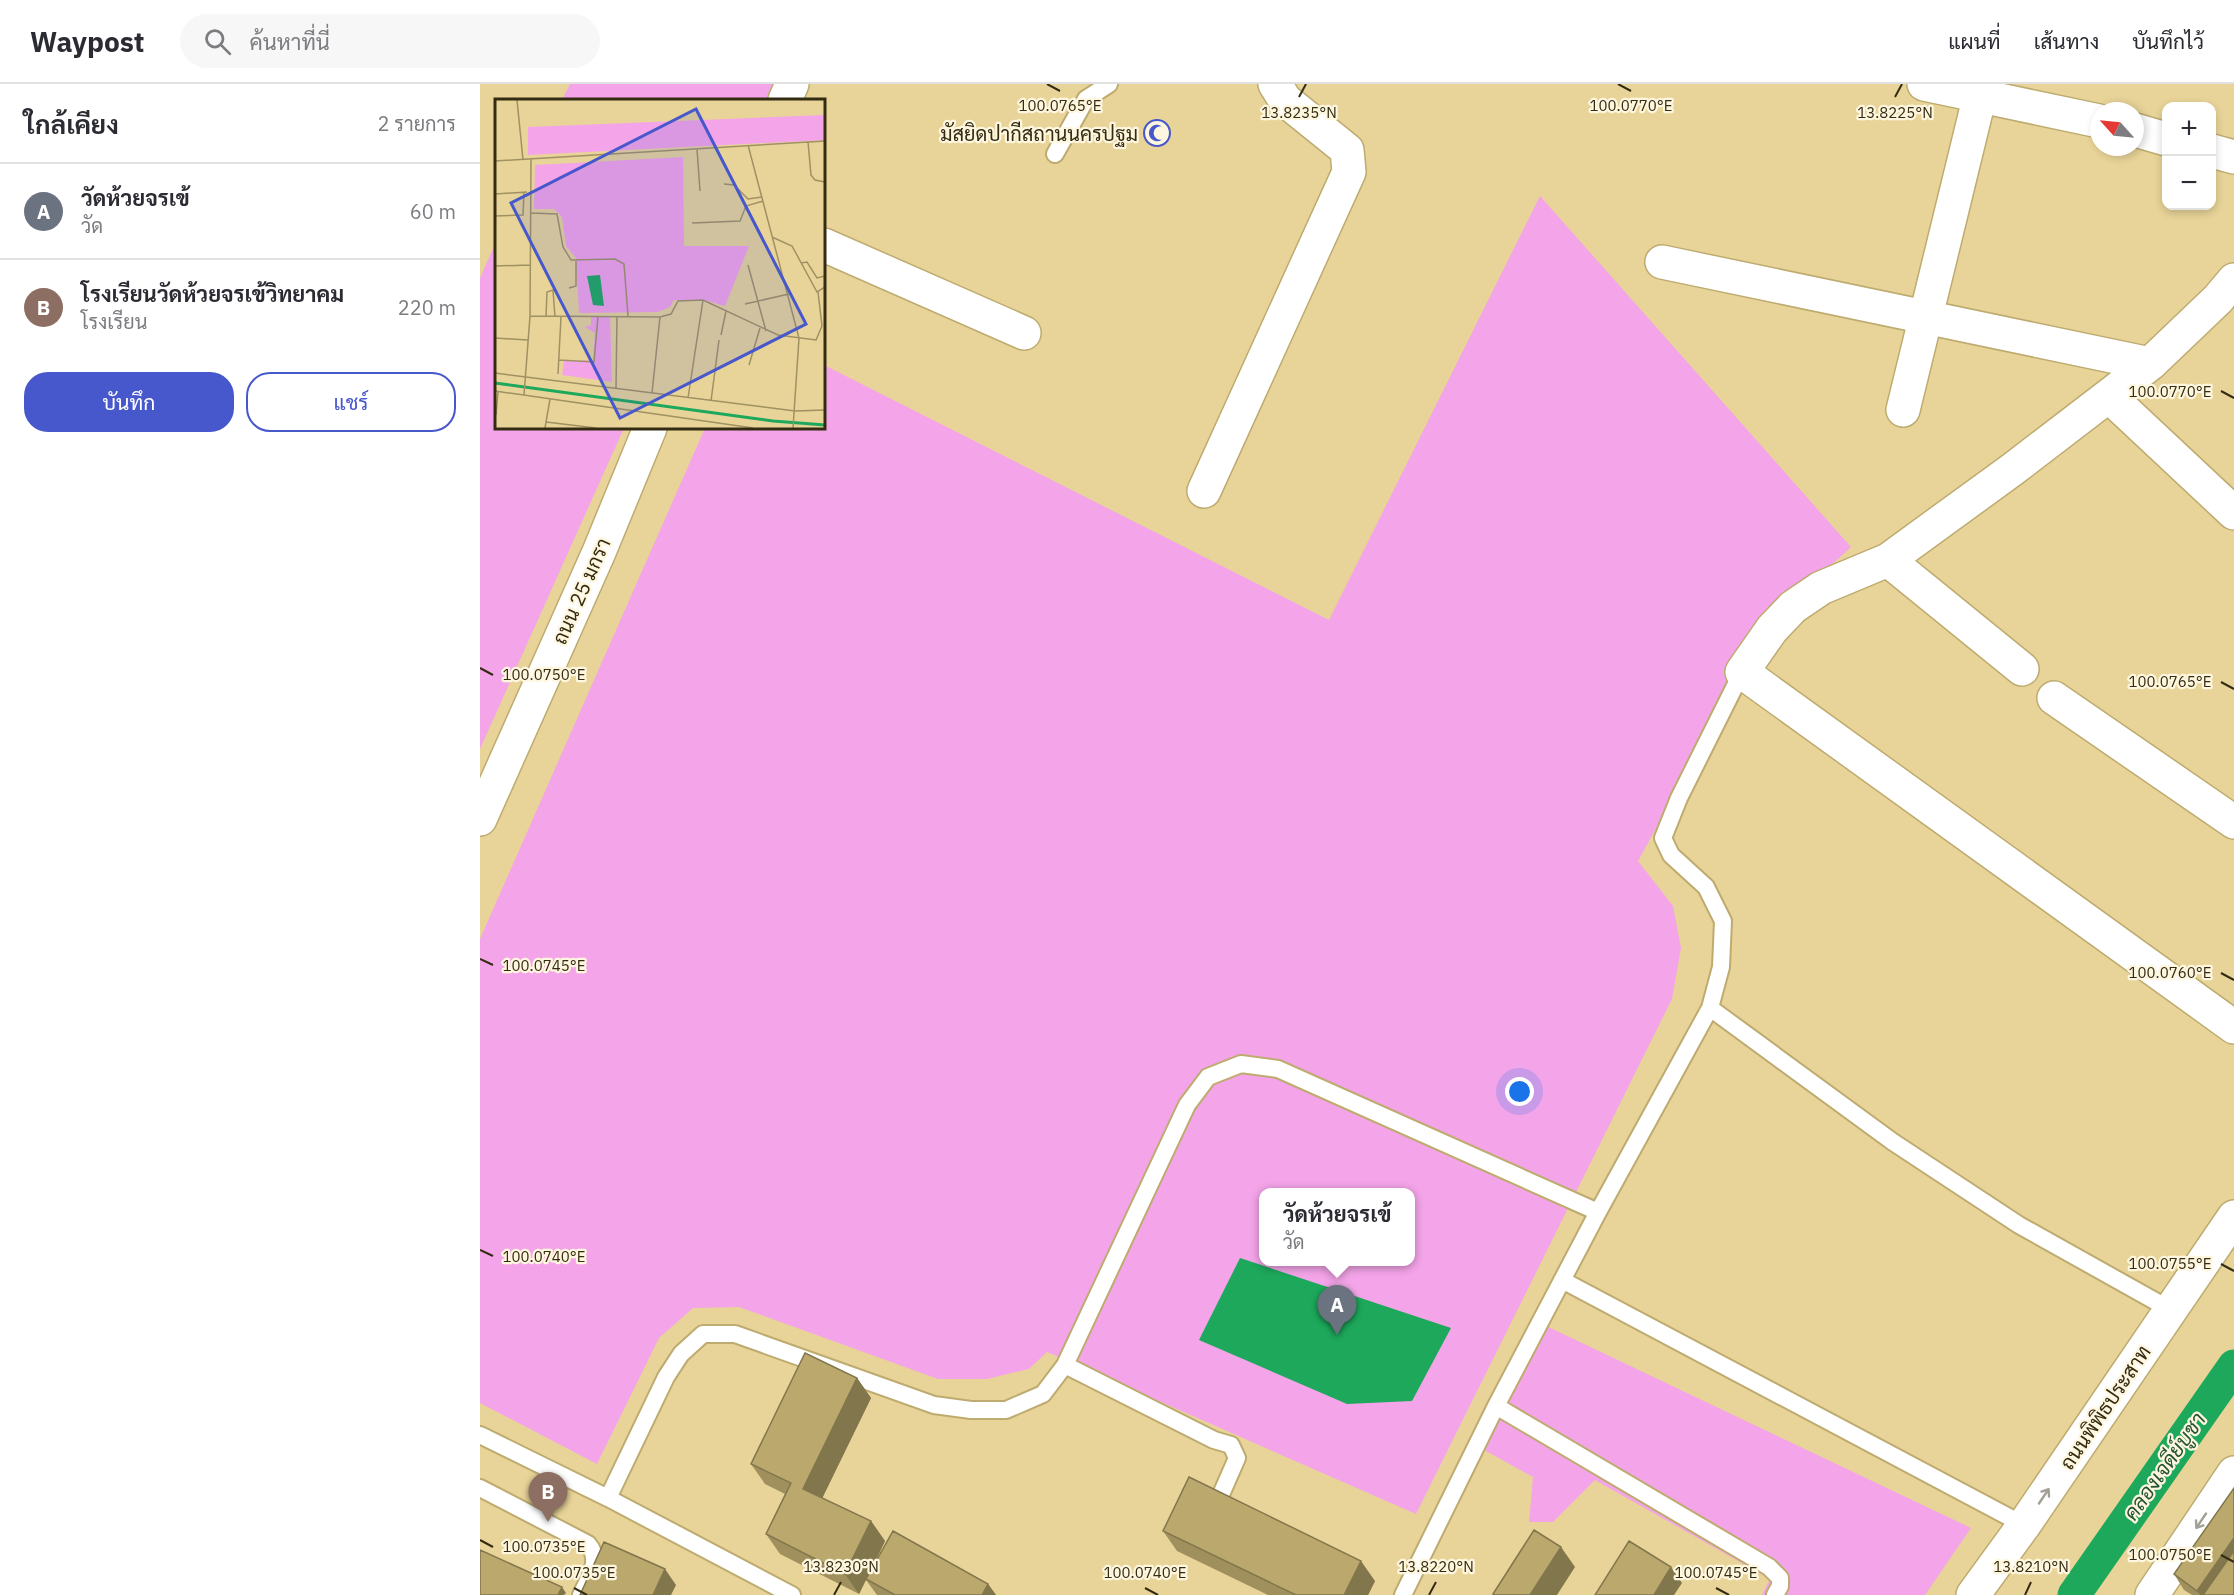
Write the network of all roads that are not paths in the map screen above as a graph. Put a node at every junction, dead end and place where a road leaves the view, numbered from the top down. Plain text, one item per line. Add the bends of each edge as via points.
1 (792, 84) edge
2 (1109, 84) edge
3 (1275, 84) edge
4 (1924, 84) edge
5 (1980, 95) junction
6 (785, 99) edge
7 (2090, 119) edge
8 (2144, 133) edge
9 (2162, 138) edge
10 (2216, 152) edge
11 (1055, 154) dead end
12 (2234, 157) edge
13 (825, 245) edge
14 (1662, 262) dead end
15 (2234, 280) edge
16 (1926, 317) junction
17 (1024, 333) dead end
18 (2150, 364) junction
19 (2109, 396) junction
20 (1903, 410) dead end
21 (650, 429) edge
22 (1204, 491) dead end
23 (2234, 513) edge
24 (1888, 560) junction
25 (2022, 669) dead end
26 (1742, 672) junction
27 (2054, 698) dead end
28 (480, 819) edge
29 (2234, 822) edge
30 (1710, 1008) junction
31 (2234, 1026) edge
32 (1598, 1212) junction
33 (2234, 1217) edge
34 (1563, 1280) junction
35 (2171, 1310) junction
36 (1065, 1365) junction
37 (1496, 1406) junction
38 (480, 1435) edge
39 (2234, 1473) edge
40 (480, 1488) edge
41 (608, 1498) junction
42 (1219, 1499) edge
43 (2024, 1525) junction
44 (581, 1595) edge
45 (792, 1595) edge
46 (1403, 1595) edge
47 (1774, 1595) edge
48 (1973, 1595) edge
49 (2152, 1595) edge

1 - 6 street
2 - 11 lane via 1086,99
3 - 22 street via 1286,100 1347,150 1349,171
4 - 5 street
5 - 7 street
5 - 16 street
8 - 9 street
10 - 12 street
13 - 17 street
14 - 16 street
15 - 18 street
16 - 18 street
16 - 20 street
18 - 19 street
19 - 23 street
19 - 24 street
21 - 28 street, ถนน 25 มกรา
24 - 25 street
24 - 26 street via 1821,588 1793,607
26 - 30 lane via 1663,838 1671,855 1706,887 1723,921 1721,967
26 - 31 street
27 - 29 street
30 - 32 lane
30 - 35 lane via 1893,1142 2019,1225
32 - 34 lane
32 - 36 lane via 1278,1069 1241,1064 1208,1077 1187,1105
33 - 35 street, ถนนพิพิธประสาท
34 - 37 lane
34 - 43 lane
43 -> 35 street, ถนนพิพิธประสาท
36 - 41 lane via 1043,1394 1006,1410 971,1410 934,1405 735,1334 703,1334 681,1354 666,1377
36 - 42 lane via 1231,1445 1237,1458
37 - 46 lane
37 - 47 lane via 1769,1566 1780,1578
38 - 41 lane
39 -> 49 street
40 - 44 lane via 588,1544 596,1560
41 - 45 lane
43 - 48 street, ถนนพิพิธประสาท

